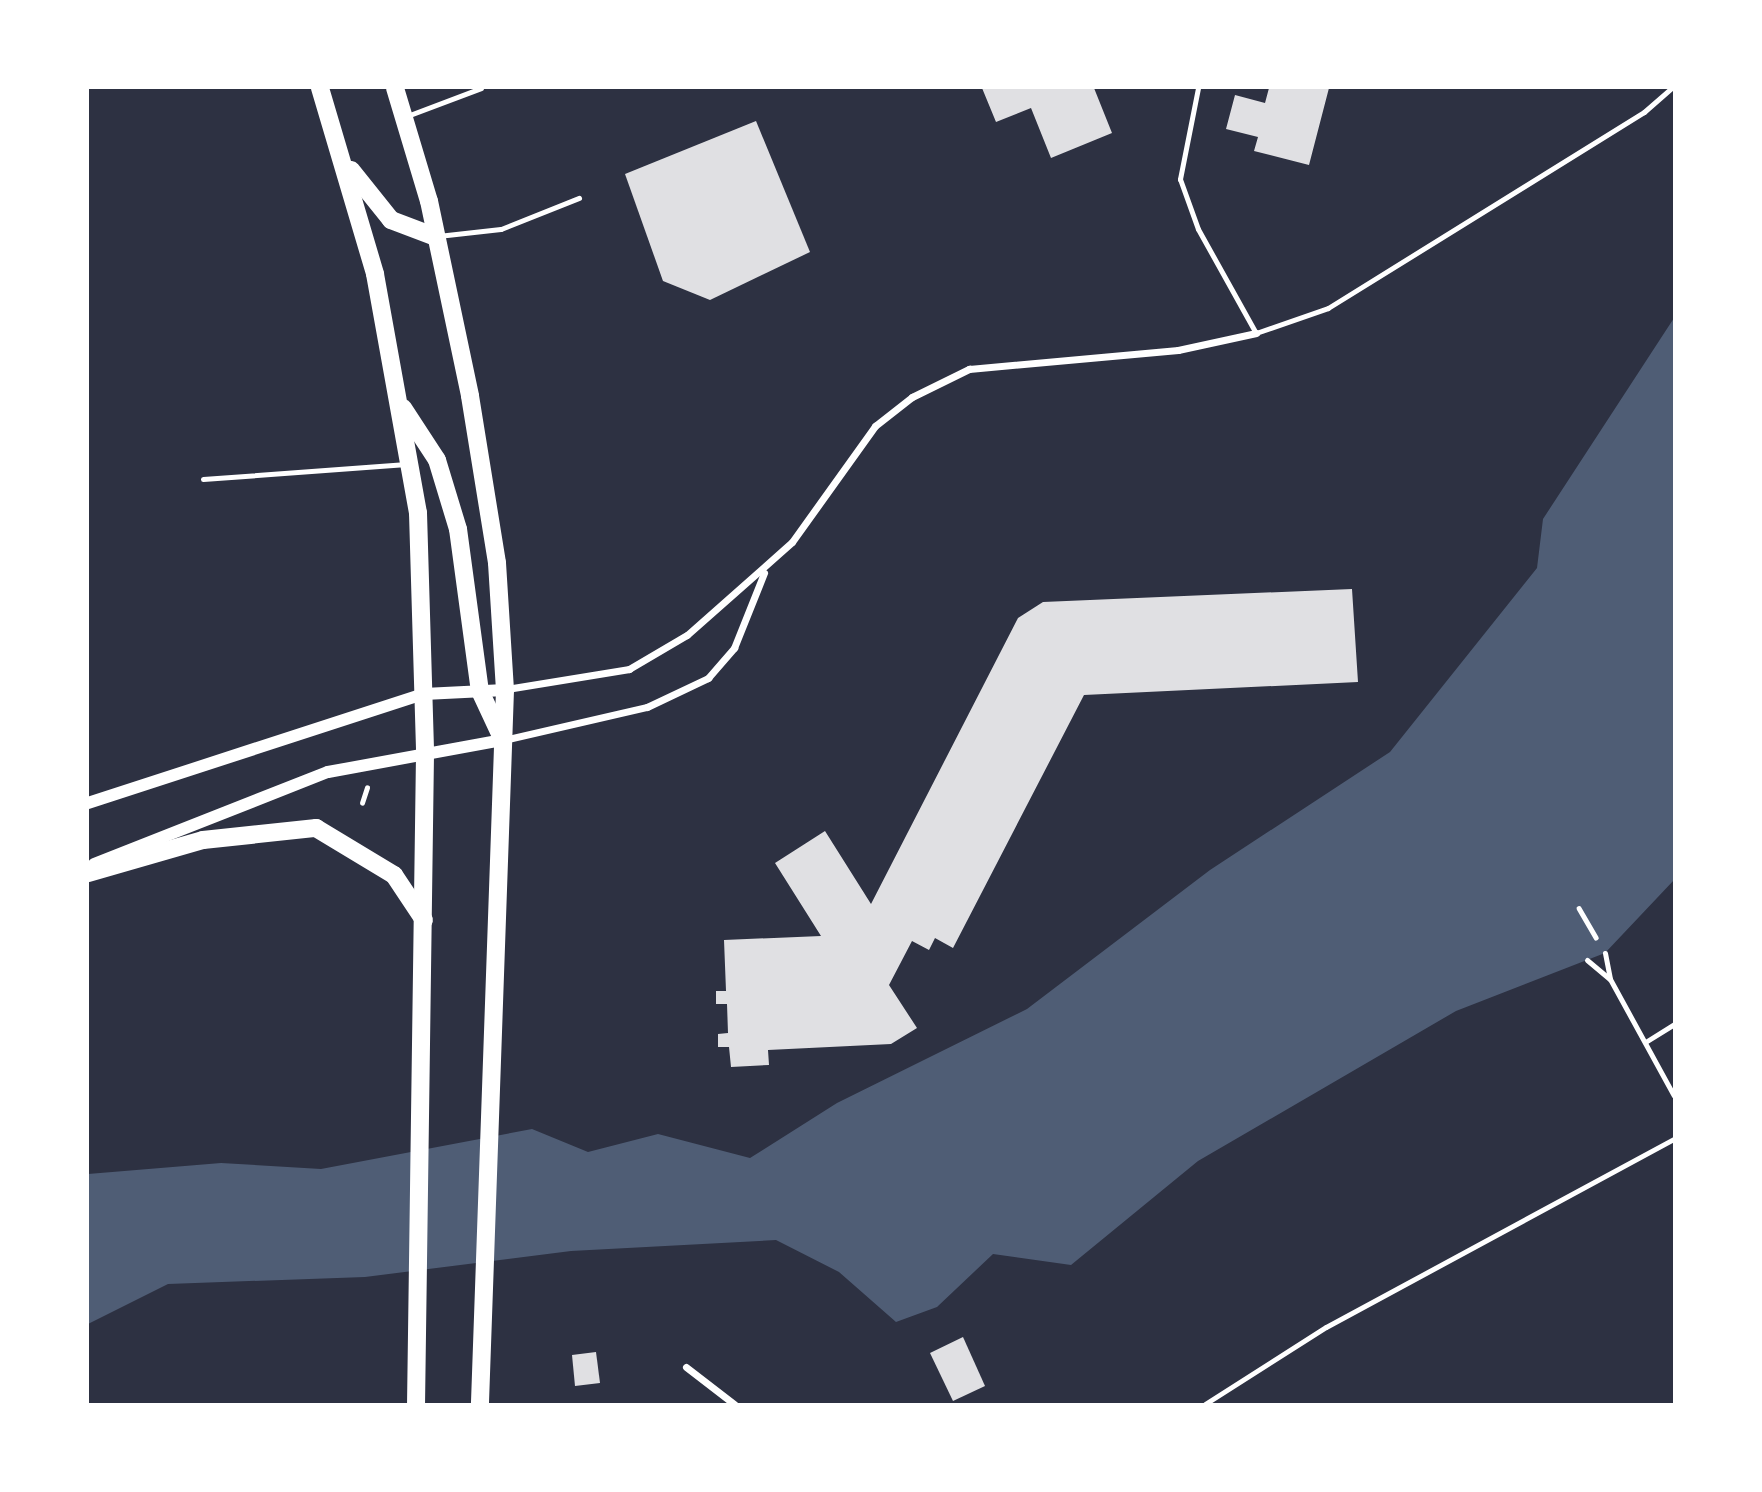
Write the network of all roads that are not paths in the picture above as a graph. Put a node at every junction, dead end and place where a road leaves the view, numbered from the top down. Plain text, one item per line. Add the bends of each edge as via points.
1 (320, 88) edge
2 (395, 88) edge
3 (481, 88) edge
4 (1198, 88) edge
5 (1672, 88) edge
6 (404, 117) junction
7 (338, 149) junction
8 (579, 198) dead end
9 (436, 237) junction
10 (1256, 333) junction
11 (397, 399) junction
12 (409, 464) junction
13 (203, 479) dead end
14 (766, 569) junction
15 (505, 690) junction
16 (480, 691) junction
17 (424, 694) junction
18 (503, 740) junction
19 (425, 754) junction
20 (88, 803) edge
21 (88, 867) edge
22 (88, 873) edge
23 (424, 920) junction
24 (1605, 953) road end
25 (1587, 960) dead end
26 (1610, 979) junction
27 (1675, 1024) edge
28 (1647, 1041) junction
29 (1675, 1096) edge
30 (1675, 1139) edge
31 (686, 1367) dead end
32 (416, 1405) edge
33 (480, 1405) edge
34 (734, 1405) edge
35 (1205, 1405) edge

1 - 7 main road
2 - 6 main road
3 - 6 lane
4 - 10 lane via 1180,179 1203,241
5 - 10 lane via 1644,112 1328,308
6 - 9 main road
7 - 9 main road via 364,192 391,220
7 - 11 main road via 375,274
8 - 9 lane via 500,229
9 - 15 main road via 497,563
10 - 14 street via 1178,349 969,369 912,397 874,426
11 - 12 main road
11 - 16 main road via 437,460 458,529
12 - 13 lane
12 - 17 main road via 418,513
14 - 15 street via 687,635 629,669
14 - 18 street via 734,648 708,678 647,707
15 - 16 street
15 - 18 main road
16 - 17 street
16 - 18 main road
17 - 19 main road
17 - 20 street
18 - 19 street
18 - 33 main road
19 - 21 street via 328,772
19 - 23 main road
22 - 23 main road via 203,840 316,828 394,875
23 - 32 main road
24 - 26 lane
25 - 26 lane
26 - 28 lane
27 - 28 lane
28 - 29 lane
30 - 35 lane via 1326,1328
31 - 34 street

